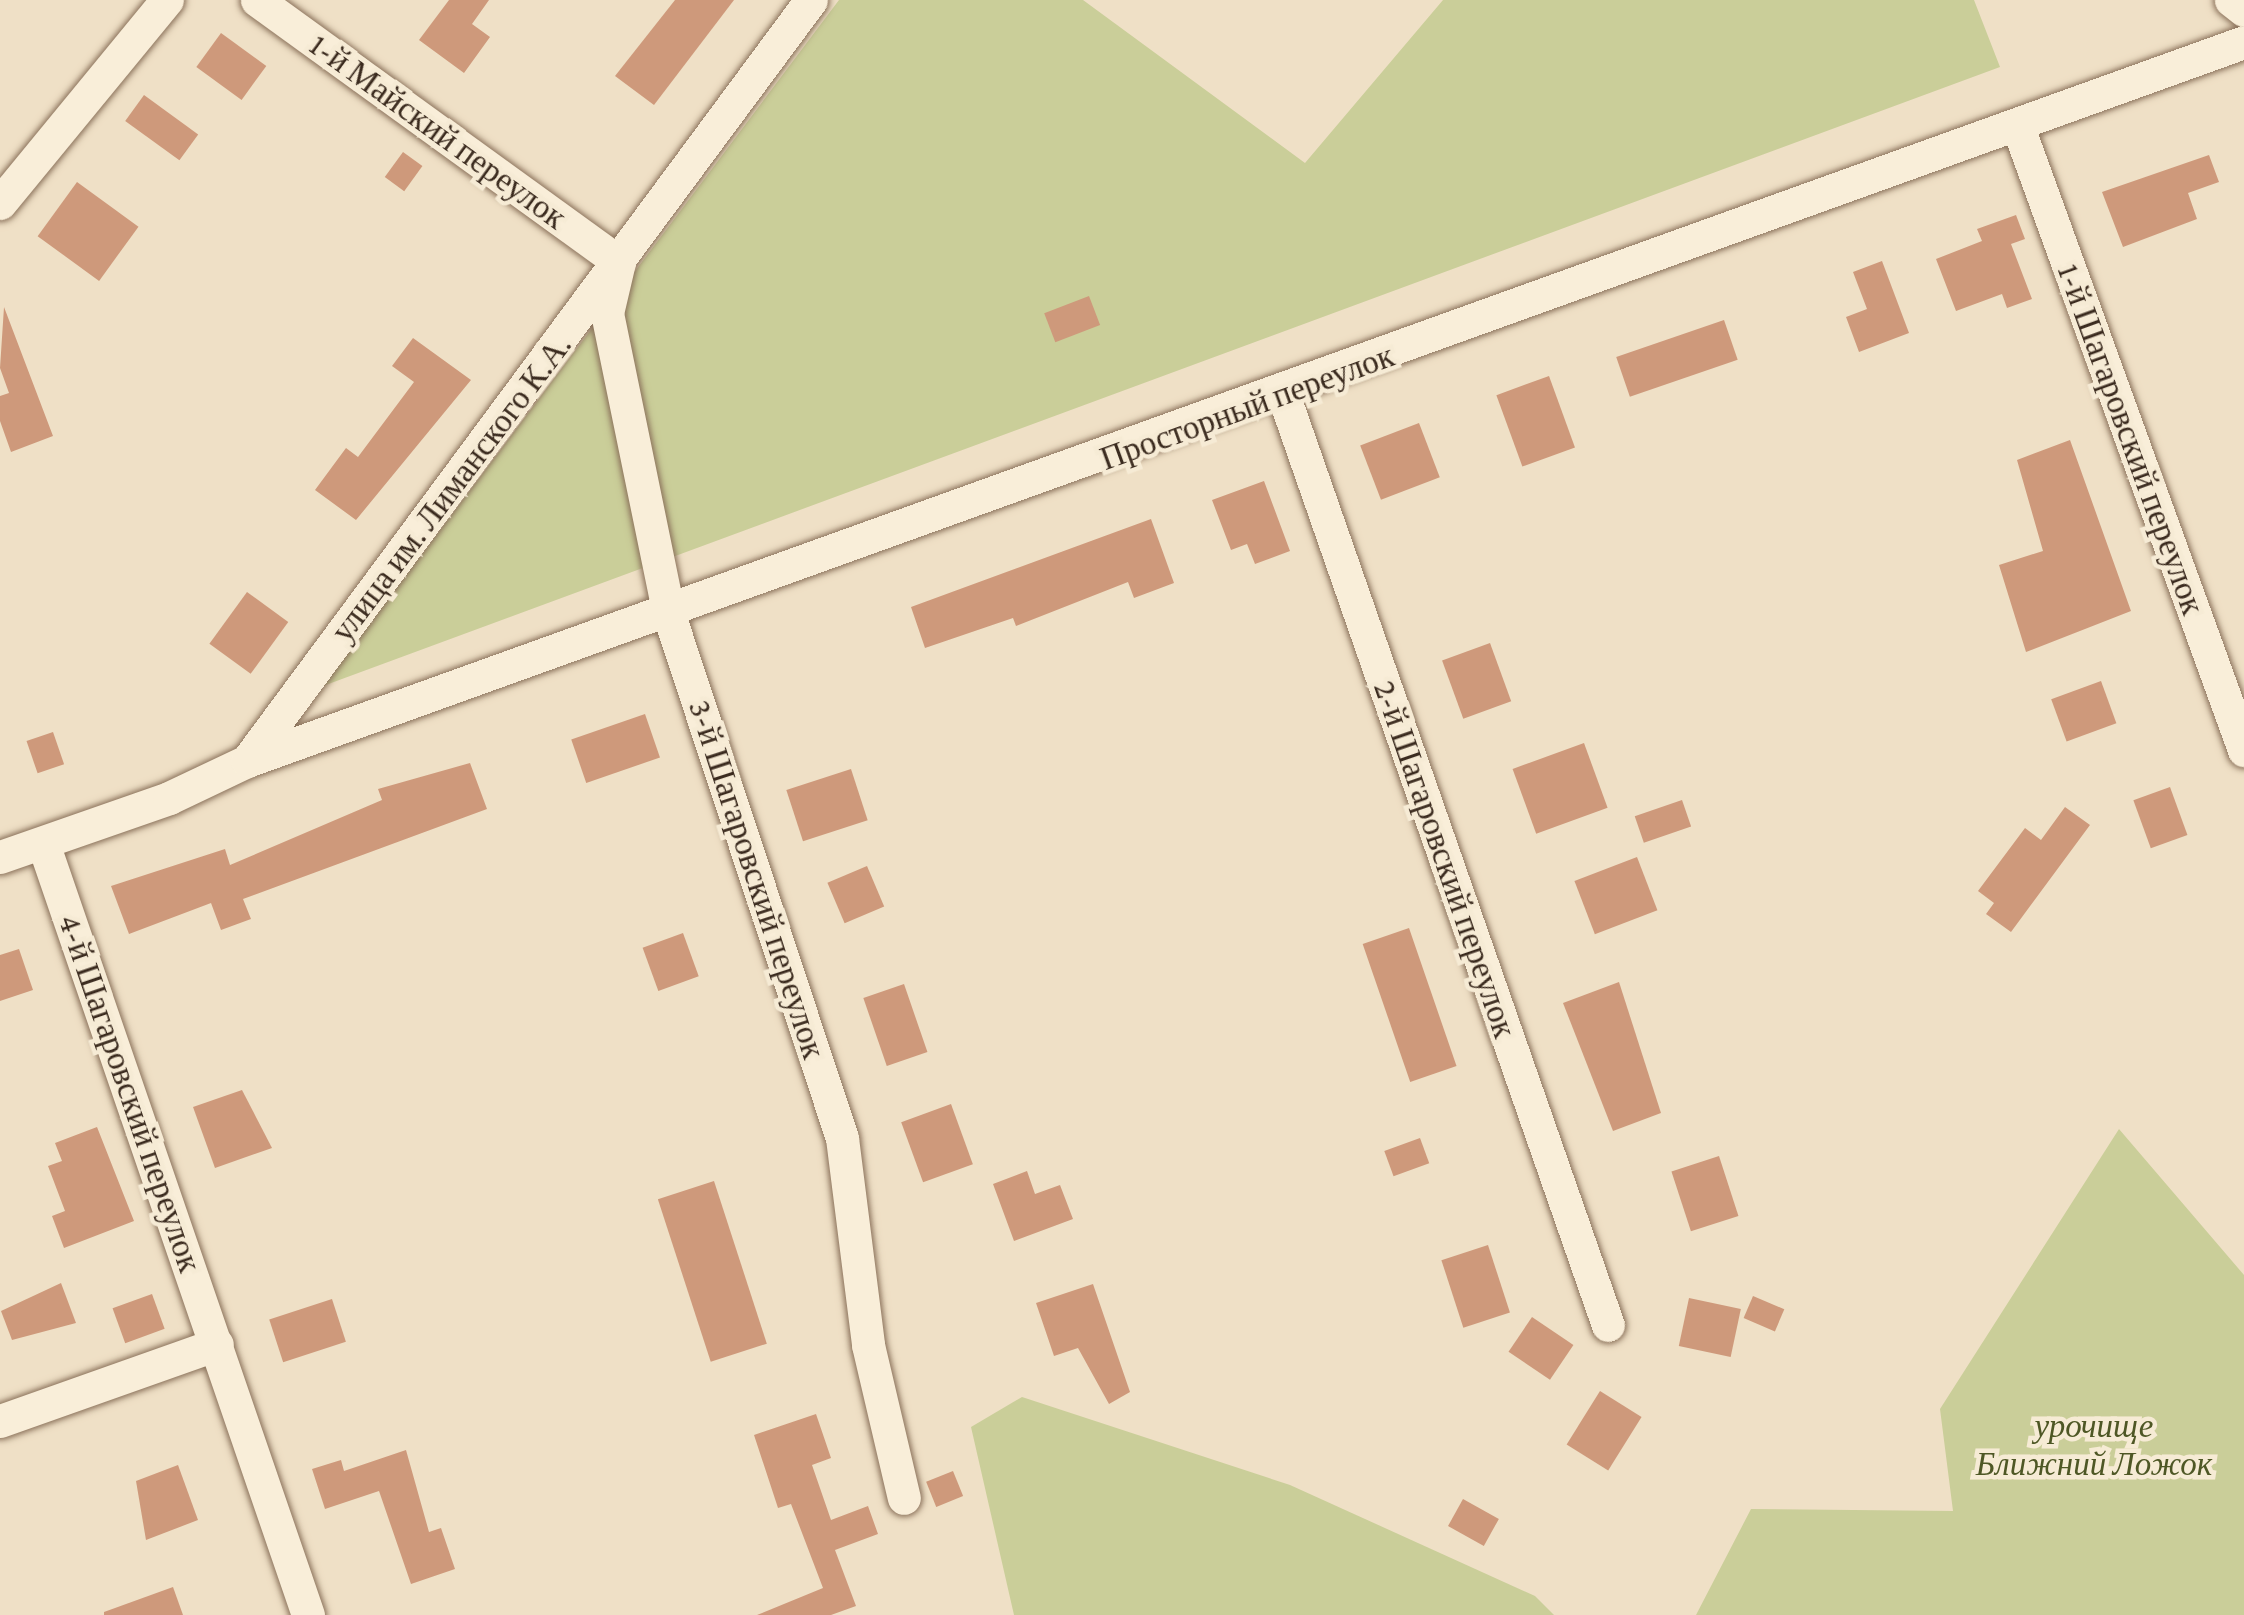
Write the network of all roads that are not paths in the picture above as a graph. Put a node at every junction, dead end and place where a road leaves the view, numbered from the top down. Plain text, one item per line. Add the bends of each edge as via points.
1 (167, 0) edge
2 (257, 0) edge
3 (812, 0) edge
4 (2231, 0) edge
5 (2244, 10) edge
6 (2244, 42) edge
7 (2018, 127) junction
8 (0, 203) edge
9 (619, 262) junction
10 (1283, 394) junction
11 (669, 615) junction
12 (2244, 750) edge
13 (247, 761) junction
14 (43, 843) junction
15 (0, 857) edge
16 (1608, 1325) dead end
17 (217, 1344) junction
18 (0, 1421) edge
19 (904, 1498) dead end
20 (308, 1615) edge

1 - 8 street
2 - 9 street, 1-й Майский переулок
3 - 9 street, улица им. Лиманского К.А.
4 - 5 street
6 - 7 street, Просторный переулок
7 - 10 street, Просторный переулок
7 - 12 street, 1-й Шагаровский переулок
9 - 11 street, 3-й Шагаровский переулок via 607,314
9 - 13 street, улица им. Лиманского К.А.
10 - 11 street, Просторный переулок
10 - 16 street, 2-й Шагаровский переулок
11 - 13 street, Просторный переулок
11 - 19 street, 3-й Шагаровский переулок via 842,1138 868,1346
13 - 14 street
14 - 15 street
14 - 17 street, 4-й Шагаровский переулок
17 - 18 street
17 - 20 street, 4-й Шагаровский переулок

